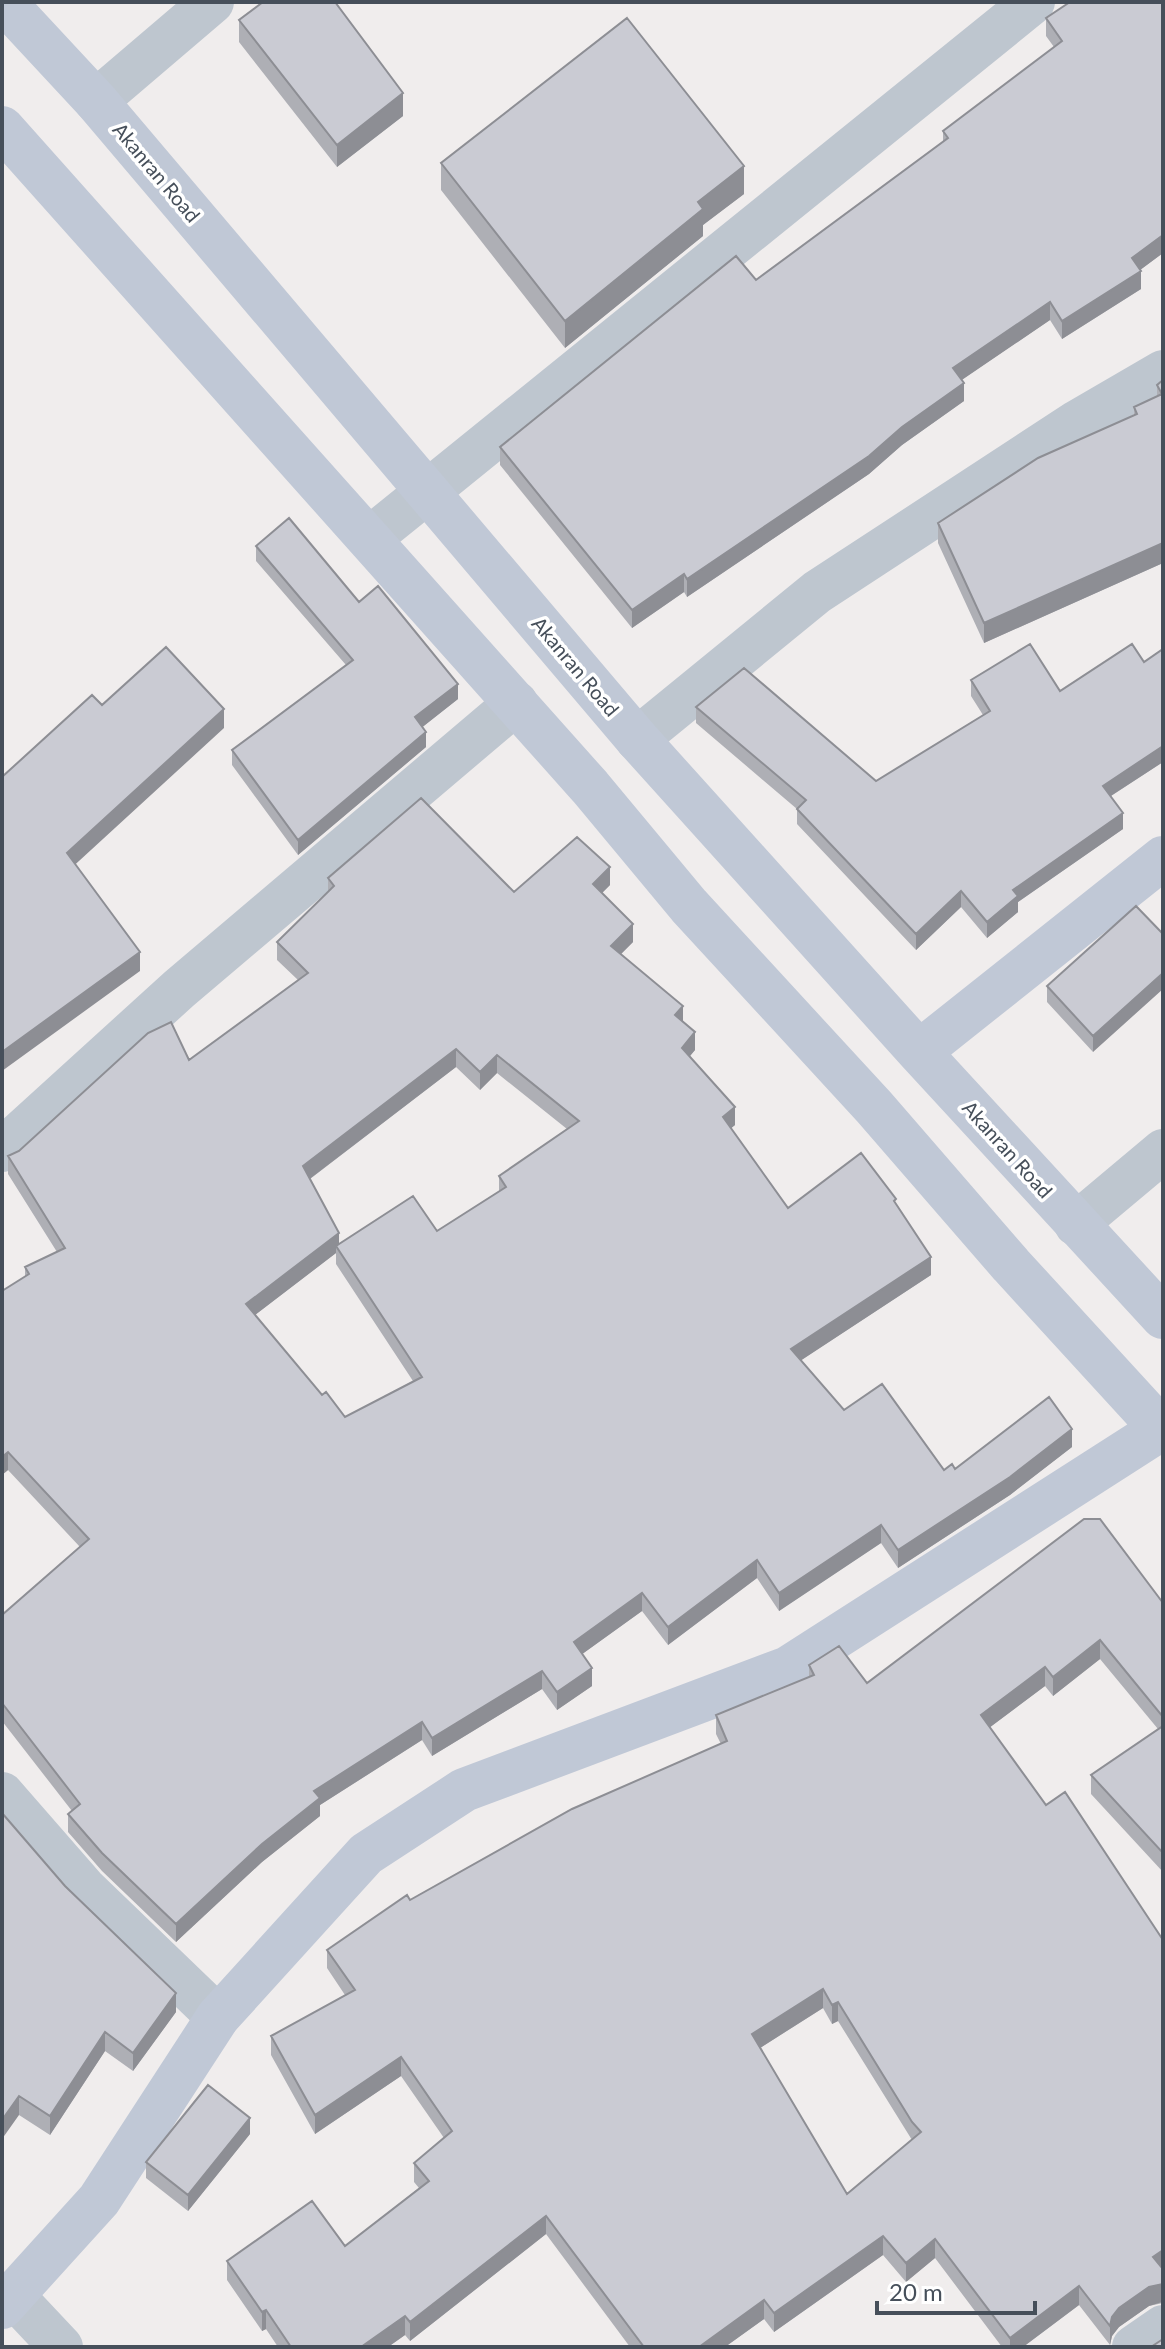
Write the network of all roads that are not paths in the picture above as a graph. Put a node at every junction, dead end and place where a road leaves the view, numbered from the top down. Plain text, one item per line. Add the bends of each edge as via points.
1 (4, 2) edge
2 (212, 2) edge
3 (1033, 2) edge
4 (96, 101) junction
5 (2, 128) edge
6 (1163, 372) edge
7 (429, 491) junction
8 (370, 538) junction
9 (516, 703) junction
10 (637, 739) junction
11 (1163, 858) edge
12 (919, 1052) junction
13 (2, 1150) edge
14 (1163, 1151) edge
15 (1076, 1224) junction
16 (1163, 1317) edge
17 (1162, 1430) edge
18 (2, 1794) edge
19 (218, 2017) junction
20 (7, 2301) edge
21 (1163, 2327) edge
22 (61, 2347) edge
23 (1134, 2347) edge

1 - 4 main road, Akanran Road
2 - 4 street
3 - 7 street
4 - 7 main road, Akanran Road
5 - 8 main road
6 - 10 street via 817,592
7 - 8 street
7 - 10 main road, Akanran Road
8 - 9 main road
9 - 13 street via 179,989
9 - 17 main road via 689,906
10 - 12 main road, Akanran Road
11 - 12 main road
12 - 15 main road, Akanran Road
14 - 15 street
15 - 16 main road, Akanran Road
17 - 19 main road via 788,1668 464,1790 366,1854
18 - 19 street via 84,1888
19 - 20 main road via 99,2200
20 - 22 street
21 - 23 street

